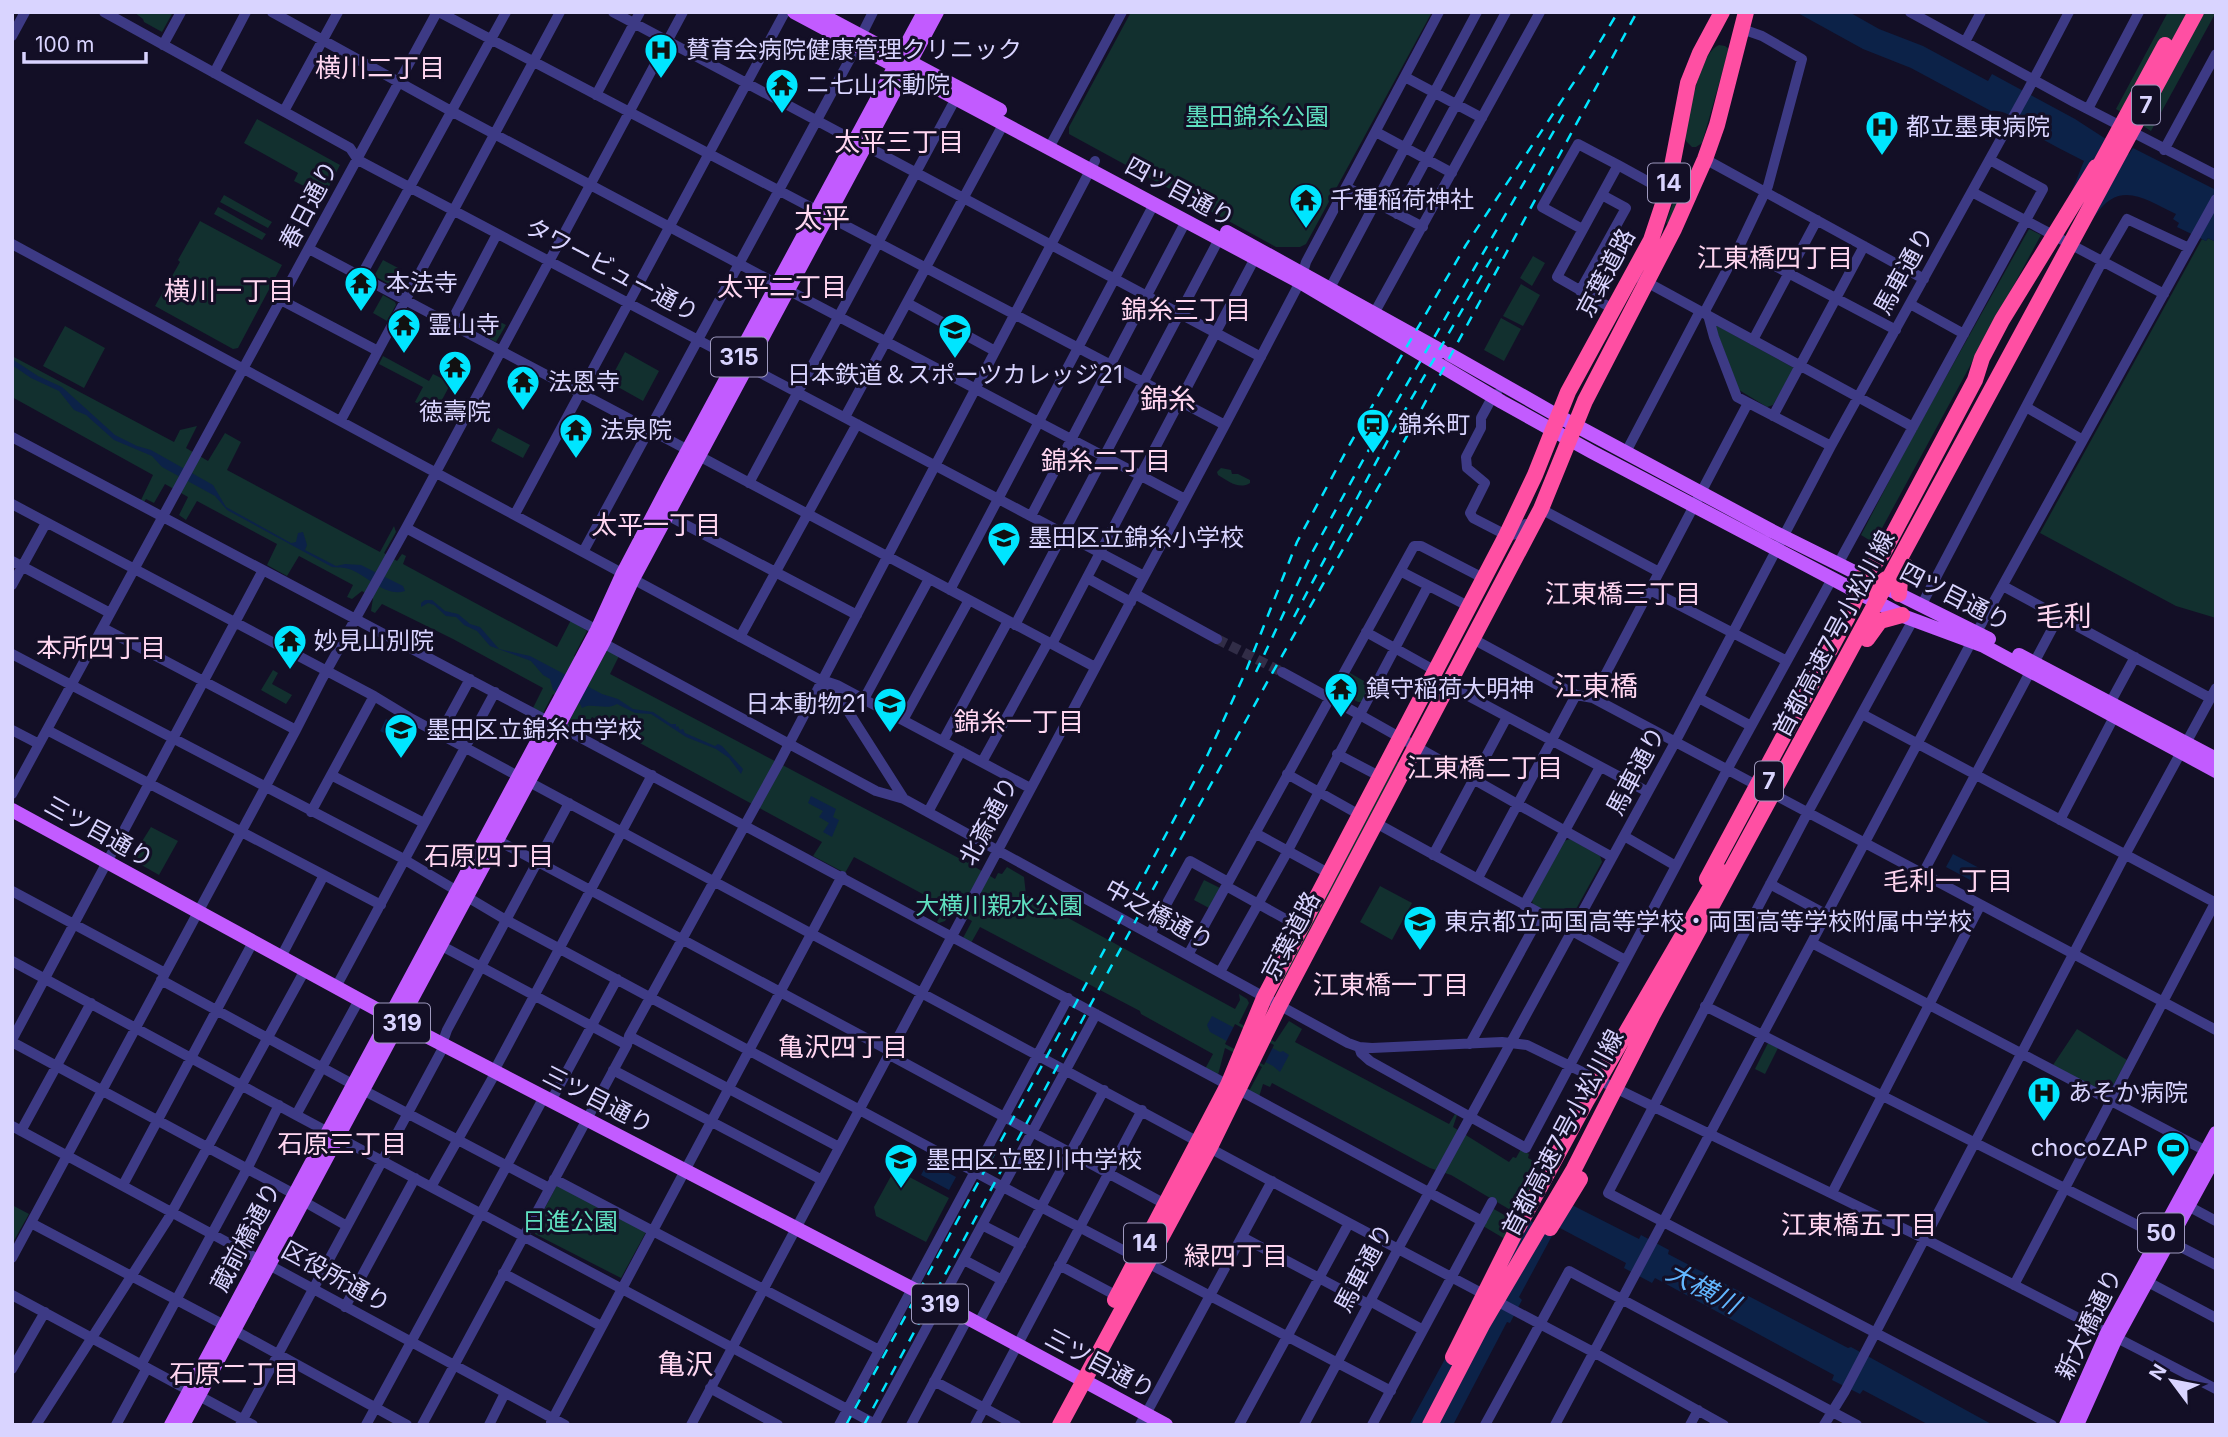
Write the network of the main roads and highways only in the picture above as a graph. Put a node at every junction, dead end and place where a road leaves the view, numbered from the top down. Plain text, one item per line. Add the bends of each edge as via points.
1 (794, 12) edge
2 (816, 12) edge
3 (924, 12) edge
4 (937, 12) edge
5 (1722, 12) edge
6 (1746, 12) edge
7 (2183, 12) edge
8 (2196, 12) edge
9 (1710, 34) junction
10 (1740, 37) junction
11 (859, 41) junction
12 (903, 64) junction
13 (2116, 135) junction
14 (1051, 144) junction
15 (1675, 149) junction
16 (1705, 159) junction
17 (1093, 166) junction
18 (2095, 197) junction
19 (1302, 278) junction
20 (1640, 278) junction
21 (1372, 317) junction
22 (1549, 419) junction
23 (1573, 433) junction
24 (694, 453) junction
25 (1950, 485) junction
26 (1698, 499) junction
27 (1781, 544) junction
28 (628, 576) junction
29 (1866, 587) junction
30 (1899, 594) junction
31 (1885, 606) junction
32 (1908, 617) junction
33 (1874, 627) junction
34 (1975, 637) junction
35 (2183, 748) junction
36 (2216, 760) edge
37 (2216, 771) edge
38 (523, 778) junction
39 (12, 810) edge
40 (462, 894) junction
41 (1666, 966) junction
42 (1663, 997) junction
43 (394, 1019) junction
44 (1258, 1031) junction
45 (2216, 1133) edge
46 (1204, 1144) junction
47 (2211, 1153) edge
48 (2164, 1239) junction
49 (1142, 1261) junction
50 (2111, 1335) junction
51 (1079, 1378) junction
52 (194, 1393) junction
53 (1143, 1419) edge
54 (170, 1425) edge
55 (183, 1425) edge
56 (1048, 1425) edge
57 (1060, 1425) edge
58 (1166, 1425) edge
59 (1418, 1425) edge
60 (1430, 1425) edge
61 (2066, 1425) edge
62 (2077, 1425) edge

1 - 11 main road, 四ツ目通り
2 - 11 main road, 四ツ目通り
3 - 12 main road, 315
4 - 12 main road, 315
5 - 9 highway, 京葉道路 / 14
6 - 10 highway, 京葉道路 / 14
7 - 13 highway, 首都高速7号小松川線 / 7
8 - 18 highway, 首都高速7号小松川線 / 7
9 - 10 highway
9 - 15 highway, 京葉道路 / 14 via 1688,83
10 - 16 highway, 京葉道路 / 14
11 - 12 main road, 四ツ目通り
12 - 14 main road, 四ツ目通り
12 - 14 main road, 四ツ目通り via 956,98
12 - 24 main road, 315
13 - 29 highway via 1988,345 1975,380
13 - 41 highway, 首都高速7号小松川線 / 7
14 - 17 main road, 四ツ目通り
15 - 16 highway
15 - 20 highway, 京葉道路 / 14 via 1667,192
16 - 20 highway, 京葉道路 / 14 via 1684,208
17 - 19 main road, 四ツ目通り
17 - 19 main road, 四ツ目通り via 1219,239
18 - 25 highway via 2087,228
18 - 42 highway, 首都高速7号小松川線 / 7
19 - 21 main road, 四ツ目通り
19 - 21 main road, 四ツ目通り via 1330,288
20 - 22 highway, 京葉道路 / 14 via 1613,309
20 - 23 highway, 京葉道路 / 14
21 - 22 main road, 四ツ目通り via 1446,352
21 - 22 main road, 四ツ目通り via 1493,396
22 - 23 main road
22 - 44 highway, 京葉道路 / 14 via 1535,475 1506,536 1264,998
23 - 26 main road, 四ツ目通り via 1602,457
23 - 26 main road, 四ツ目通り via 1598,438 1626,452
23 - 44 highway, 京葉道路 / 14 via 1541,509 1473,639 1279,1006
24 - 28 main road, 315
24 - 28 main road, 315 via 667,515
25 - 29 highway via 1909,538 1891,571
25 - 30 highway via 1906,566
26 - 27 main road, 四ツ目通り
27 - 29 main road, 四ツ目通り via 1838,564
27 - 29 main road, 四ツ目通り via 1832,579
28 - 38 main road, 蔵前橋通り / 315
29 - 30 main road, 四ツ目通り
29 - 31 main road, 四ツ目通り
29 - 41 highway via 1695,901
30 - 34 main road, 四ツ目通り
31 - 32 main road, 四ツ目通り
31 - 33 highway
32 - 33 highway via 1885,618
32 - 34 main road, 四ツ目通り
33 - 42 highway via 1691,959
34 - 35 main road, 四ツ目通り
35 - 36 main road, 四ツ目通り
35 - 37 main road, 四ツ目通り
38 - 40 main road, 蔵前橋通り / 315
38 - 40 main road, 蔵前橋通り / 315 via 496,840
39 - 43 main road, 三ツ目通り / 319
40 - 43 main road, 蔵前橋通り / 315
40 - 43 main road, 蔵前橋通り / 315 via 440,944
41 - 59 highway, 首都高速7号小松川線 / 7 via 1516,1231
42 - 60 highway, 首都高速7号小松川線 / 7 via 1584,1125
43 - 51 main road, 三ツ目通り / 319
43 - 52 main road, 蔵前橋通り / 315
44 - 46 highway, 京葉道路 / 14
45 - 47 main road, 新大橋通り / 50
46 - 49 highway, 京葉道路 / 14
46 - 49 highway, 京葉道路 / 14 via 1165,1204
47 - 48 main road, 新大橋通り / 50
47 - 48 main road, 新大橋通り / 50 via 2188,1206
48 - 50 main road, 新大橋通り / 50
48 - 50 main road, 新大橋通り / 50 via 2146,1281
49 - 51 highway, 京葉道路 / 14
49 - 51 highway, 京葉道路 / 14 via 1117,1296
50 - 61 main road, 新大橋通り / 50
50 - 62 main road, 新大橋通り / 50
51 - 53 main road, 三ツ目通り / 319
51 - 56 highway, 京葉道路 / 14
51 - 57 highway, 京葉道路 / 14
52 - 54 main road, 蔵前橋通り / 315
52 - 55 main road, 蔵前橋通り / 315
53 - 58 main road, 三ツ目通り / 319

